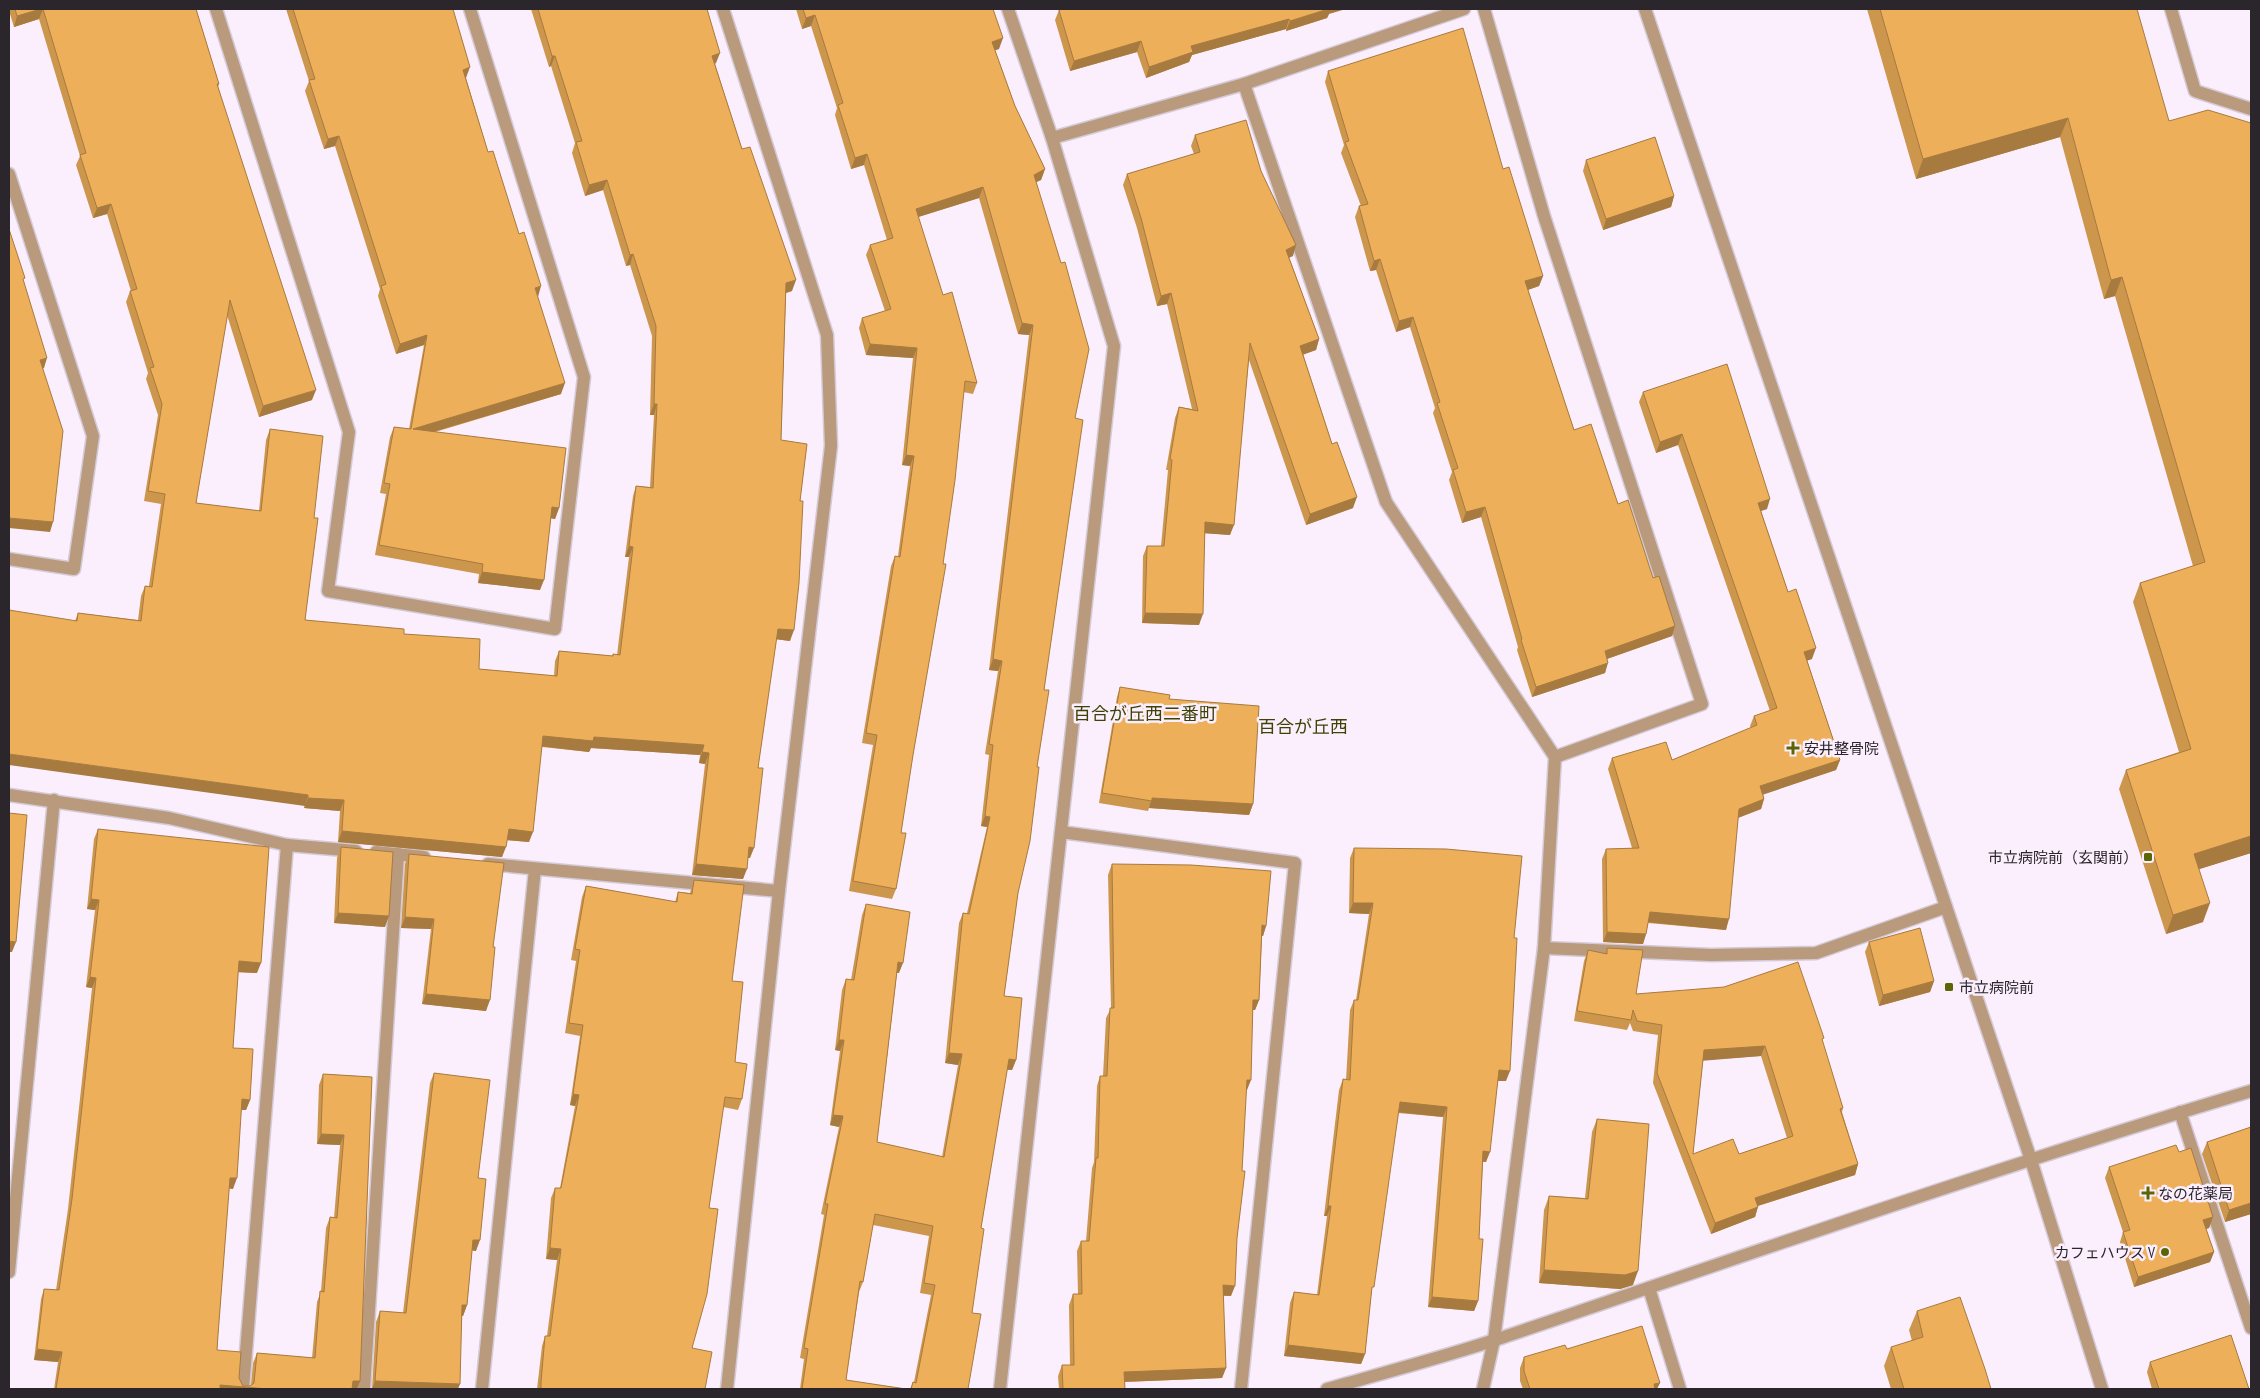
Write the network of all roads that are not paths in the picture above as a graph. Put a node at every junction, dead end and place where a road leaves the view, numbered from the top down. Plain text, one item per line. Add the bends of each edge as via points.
1 (216, 9) edge
2 (470, 9) edge
3 (723, 9) edge
4 (1008, 9) edge
5 (1464, 9) edge
6 (1484, 9) edge
7 (1645, 9) edge
8 (2171, 9) edge
9 (1244, 84) junction
10 (2251, 109) edge
11 (1052, 138) junction
12 (9, 174) edge
13 (9, 559) edge
14 (1555, 758) junction
15 (9, 795) edge
16 (54, 800) junction
17 (1061, 832) junction
18 (287, 844) junction
19 (398, 854) junction
20 (437, 859) edge
21 (476, 863) edge
22 (535, 869) junction
23 (779, 891) junction
24 (1946, 907) junction
25 (1544, 948) junction
26 (2251, 1090) edge
27 (2180, 1112) junction
28 (2031, 1160) junction
29 (9, 1272) edge
30 (1649, 1288) junction
31 (2251, 1328) edge
32 (1494, 1340) junction
33 (244, 1389) edge
34 (364, 1389) edge
35 (482, 1389) edge
36 (727, 1389) edge
37 (1000, 1389) edge
38 (1241, 1389) edge
39 (1327, 1389) edge
40 (1483, 1389) edge
41 (1680, 1389) edge
42 (2102, 1389) edge

1 - 2 street via 349,432 328,591 555,629 584,377
3 - 23 street via 827,335 831,446
4 - 11 street
5 - 9 street
6 - 14 street via 1544,216 1702,704
7 - 24 street
8 - 10 street via 2195,91
9 - 11 street
9 - 14 street via 1386,502
11 - 17 street via 1114,346
12 - 13 street via 93,436 74,569
14 - 25 street
15 - 16 street
16 - 18 street via 168,818
16 - 29 street
17 - 37 street
17 - 38 street via 1294,863
18 - 19 street
18 - 33 street
19 - 20 street
19 - 34 street
21 - 22 street
22 - 23 street
22 - 35 street
23 - 36 street
24 - 25 street via 1816,953 1711,955
24 - 28 street
25 - 32 street
26 - 27 street
27 - 28 street
27 - 31 street
28 - 30 street
28 - 42 street
30 - 32 street
30 - 41 street
32 - 39 street
32 - 40 street

